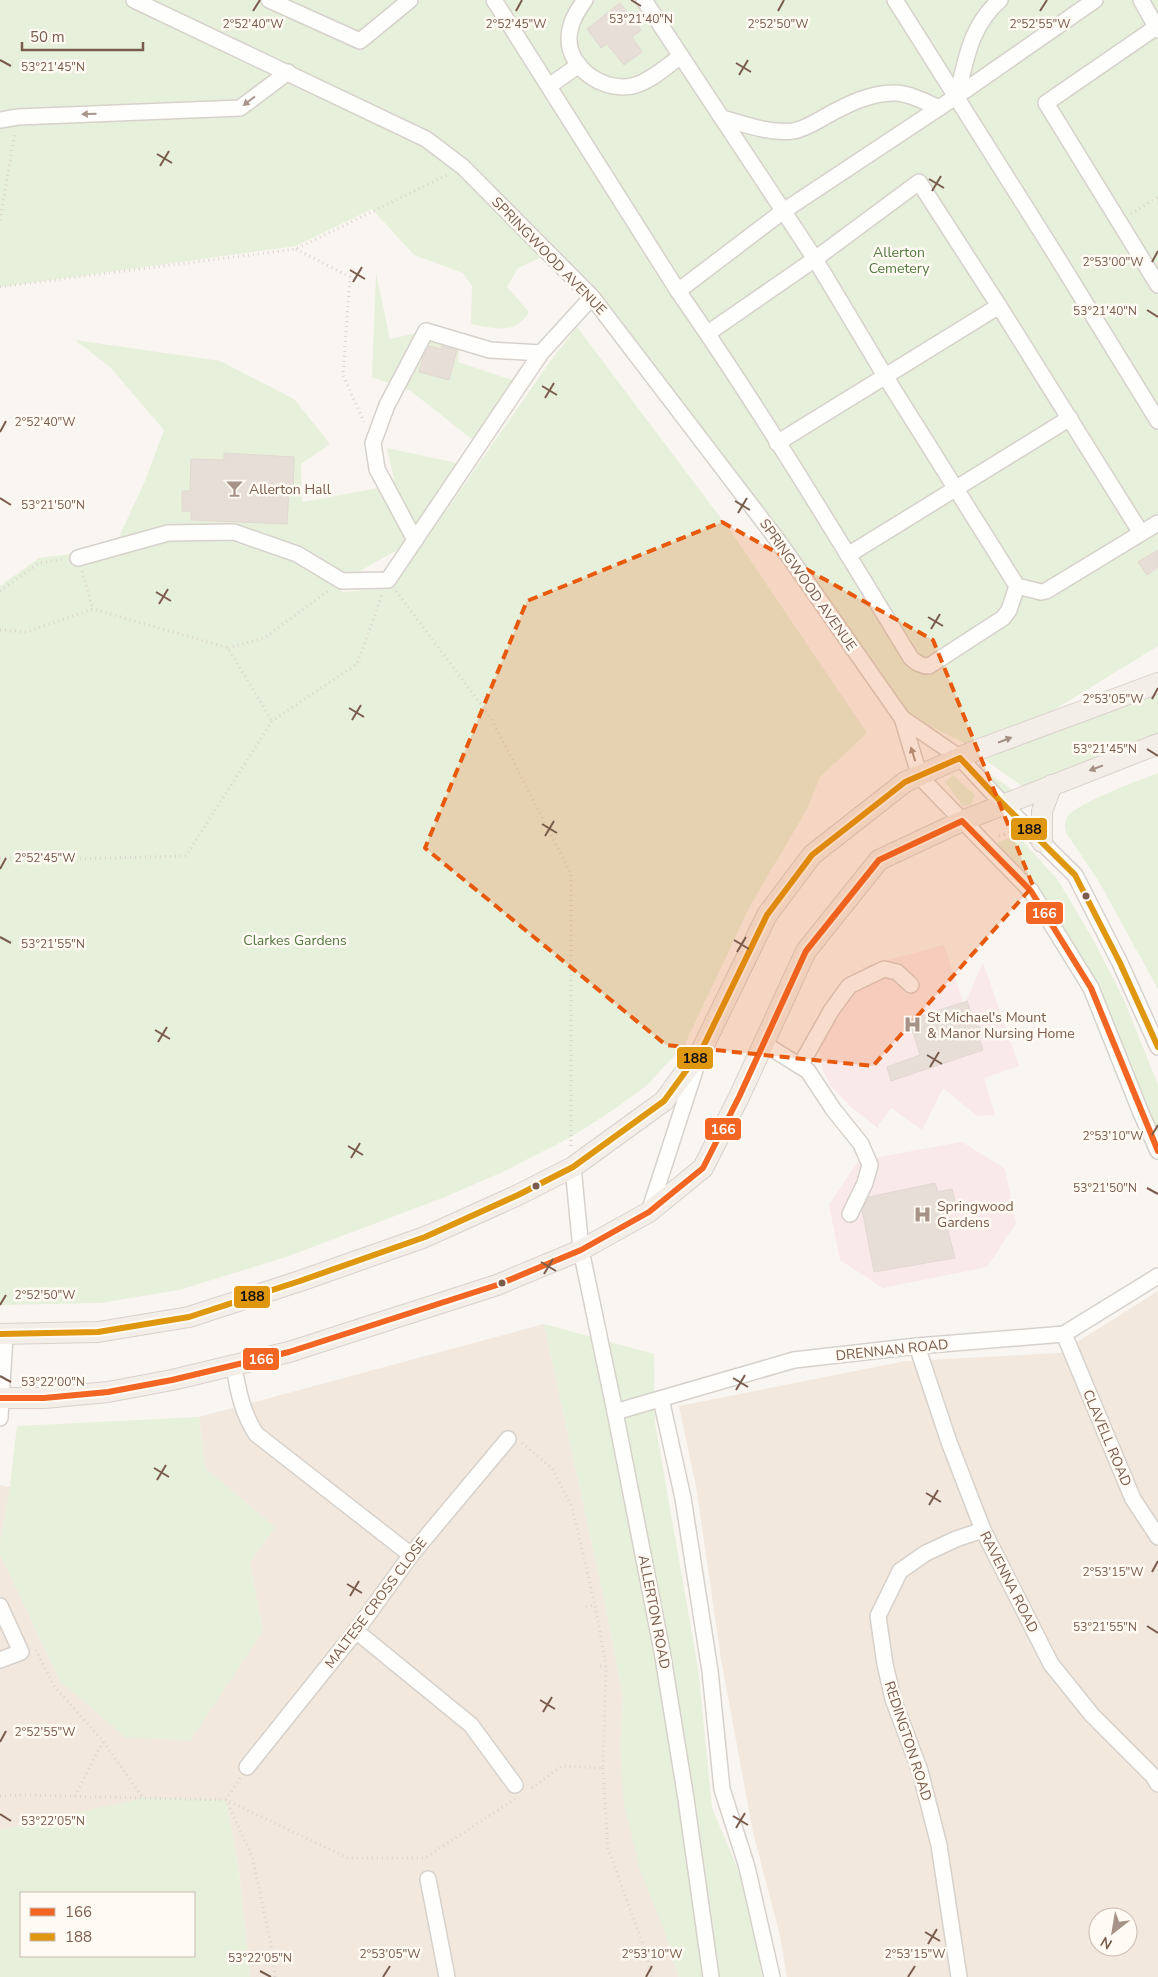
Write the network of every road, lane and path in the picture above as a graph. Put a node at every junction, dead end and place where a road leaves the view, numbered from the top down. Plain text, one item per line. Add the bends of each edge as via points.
1 (134, 0) edge
2 (269, 0) edge
3 (410, 0) edge
4 (494, 0) edge
5 (585, 0) edge
6 (644, 0) edge
7 (895, 0) edge
8 (1000, 0) edge
9 (1094, 0) edge
10 (1140, 0) edge
11 (1158, 28) edge
12 (681, 56) junction
13 (579, 65) junction
14 (288, 72) junction
15 (549, 86) junction
16 (957, 96) junction
17 (939, 108) junction
18 (18, 117) junction
19 (722, 118) junction
20 (0, 120) edge
21 (463, 167) junction
22 (1158, 197) edge
23 (782, 212) junction
24 (0, 220) edge
25 (1118, 222) junction
26 (296, 249) junction
27 (814, 259) junction
28 (1158, 285) edge
29 (0, 287) edge
30 (678, 291) junction
31 (592, 297) junction
32 (999, 306) junction
33 (708, 333) junction
34 (541, 353) junction
35 (885, 376) junction
36 (1070, 418) junction
37 (1158, 421) edge
38 (373, 443) junction
39 (777, 443) junction
40 (957, 490) junction
41 (1158, 522) edge
42 (1141, 533) junction
43 (415, 540) junction
44 (848, 555) junction
45 (78, 558) junction
46 (388, 580) junction
47 (342, 581) junction
48 (1017, 586) junction
49 (0, 590) edge
50 (93, 609) junction
51 (0, 630) edge
52 (228, 648) junction
53 (1158, 683) edge
54 (902, 718) junction
55 (272, 721) junction
56 (1158, 744) edge
57 (960, 758) junction
58 (920, 777) junction
59 (1052, 785) junction
60 (1003, 804) junction
61 (962, 821) junction
62 (1013, 832) dead end
63 (993, 838) dead end
64 (1042, 842) junction
65 (0, 858) edge
66 (911, 985) dead end
67 (764, 1043) junction
68 (1158, 1047) edge
69 (702, 1049) junction
70 (800, 1066) junction
71 (1158, 1151) edge
72 (573, 1167) junction
73 (650, 1212) junction
74 (850, 1214) dead end
75 (581, 1250) junction
76 (1158, 1276) edge
77 (1064, 1334) junction
78 (3, 1335) edge
79 (917, 1346) junction
80 (234, 1366) junction
81 (1, 1398) edge
82 (661, 1398) junction
83 (616, 1412) junction
84 (0, 1418) edge
85 (508, 1439) joint
86 (983, 1530) junction
87 (1158, 1537) edge
88 (411, 1556) junction
89 (596, 1605) junction
90 (0, 1606) edge
91 (586, 1607) dead end
92 (356, 1631) junction
93 (21, 1652) junction
94 (0, 1660) edge
95 (600, 1666) dead end
96 (606, 1667) junction
97 (103, 1742) junction
98 (247, 1767) joint
99 (603, 1768) junction
100 (1158, 1784) edge
101 (514, 1785) dead end
102 (0, 1796) edge
103 (75, 1796) junction
104 (143, 1798) junction
105 (226, 1800) junction
106 (428, 1879) dead end
107 (274, 1977) edge
108 (447, 1977) edge
109 (652, 1977) edge
110 (711, 1977) edge
111 (772, 1977) edge
112 (959, 1977) edge

1 - 14 street, SPRINGWOOD AVENUE
2 - 3 street via 360,41
4 - 15 street
5 - 13 street via 572,22 569,39
6 - 12 street
7 - 16 street
8 - 16 street via 980,22 972,37
9 - 16 street
10 - 11 street
11 - 25 street via 1046,103
12 - 13 street via 647,81 627,87 603,83
12 - 19 street
13 - 15 street
14 -> 18 street via 240,108
14 - 21 street, SPRINGWOOD AVENUE via 426,138
15 - 30 street
16 - 17 street
16 - 37 street
17 - 19 street via 896,93 874,95 848,104 794,131
17 - 23 street
18 - 20 street
18 - 24 path
19 - 23 street
21 - 26 path
21 - 31 street, SPRINGWOOD AVENUE
22 - 25 path
23 - 27 street
23 - 30 street
25 - 28 street
26 - 29 path
26 - 38 path via 350,278 343,375
27 - 32 street via 919,182
27 - 33 street
27 - 35 street
30 - 33 street
31 - 34 street
31 - 54 street, SPRINGWOOD AVENUE via 779,542
32 - 35 street
32 - 36 street
33 - 39 street
34 - 38 street via 490,350 426,332 387,405
34 - 43 street
35 - 39 street
35 - 40 street
36 - 40 street
36 - 42 street
38 - 43 street via 377,469
39 - 44 street
40 - 44 street
40 - 48 street
41 - 42 street
42 - 48 street via 1046,591
43 - 46 street
44 - 48 street via 911,658 922,666 929,666 1004,618
45 - 47 street via 168,533 234,532 297,554
45 - 49 path via 38,563
45 - 50 path
46 - 47 street
46 - 55 path via 357,664
46 - 72 path via 491,718 571,874
47 - 52 path via 264,638
50 - 51 path via 27,632
50 - 52 path
52 - 55 path
57 -> 53 main road
54 - 57 street, SPRINGWOOD AVENUE
58 -> 54 street, SPRINGWOOD AVENUE
55 - 65 path via 186,856
56 -> 59 main road
57 - 58 main road
57 - 60 street, SPRINGWOOD AVENUE
58 - 61 street, SPRINGWOOD AVENUE
58 - 69 main road via 905,782 812,855 767,915
59 - 60 main road
59 - 64 main road via 1042,811
60 - 61 main road
60 - 64 street, SPRINGWOOD AVENUE
61 - 67 main road via 880,860 806,951
61 - 71 street, SPRINGWOOD AVENUE via 1031,891 1091,988
62 - 63 path
64 - 68 street, SPRINGWOOD AVENUE via 1075,875
66 - 70 street via 897,972 884,969 849,986
67 - 70 street
67 - 73 main road via 703,1168
69 - 72 main road via 664,1101
69 - 73 street
70 - 74 street via 808,1071 861,1144 870,1165
72 - 75 street, ALLERTON ROAD
72 - 78 main road via 518,1196 425,1237 189,1317 98,1332
73 - 75 main road
75 - 80 main road via 498,1285 289,1352
75 - 83 street, ALLERTON ROAD
76 - 77 street, DRENNAN ROAD
77 - 79 street, DRENNAN ROAD
77 - 87 street, CLAVELL ROAD via 1133,1499
78 - 81 street
79 - 82 street, DRENNAN ROAD via 794,1360
79 - 86 street, RAVENNA ROAD
80 - 81 main road via 108,1392
80 - 88 street via 243,1409 256,1434
81 - 84 street
82 - 83 street, DRENNAN ROAD
82 - 111 street via 682,1498 710,1671 722,1789 747,1867
83 - 110 street, ALLERTON ROAD via 662,1652
85 - 88 street, MALTESE CROSS CLOSE
85 - 89 path via 512,1434 552,1468 572,1507
86 - 100 street, RAVENNA ROAD via 1051,1664 1092,1715
86 - 112 street, REDINGTON ROAD via 926,1553 900,1571 878,1616 893,1699 920,1771 939,1845
88 - 92 street, MALTESE CROSS CLOSE
89 - 91 path
89 - 96 path
90 - 93 street
92 - 98 street, MALTESE CROSS CLOSE
92 - 101 street via 471,1725
93 - 94 street
93 - 97 path via 33,1644 54,1686
95 - 96 path
96 - 99 path
97 - 103 path
97 - 104 path
98 - 105 path
99 - 105 path via 562,1766 425,1858 348,1858
99 - 109 path via 608,1848
102 - 103 path
103 - 104 path
104 - 105 path
105 - 107 path via 252,1856 271,1944
106 - 108 street

